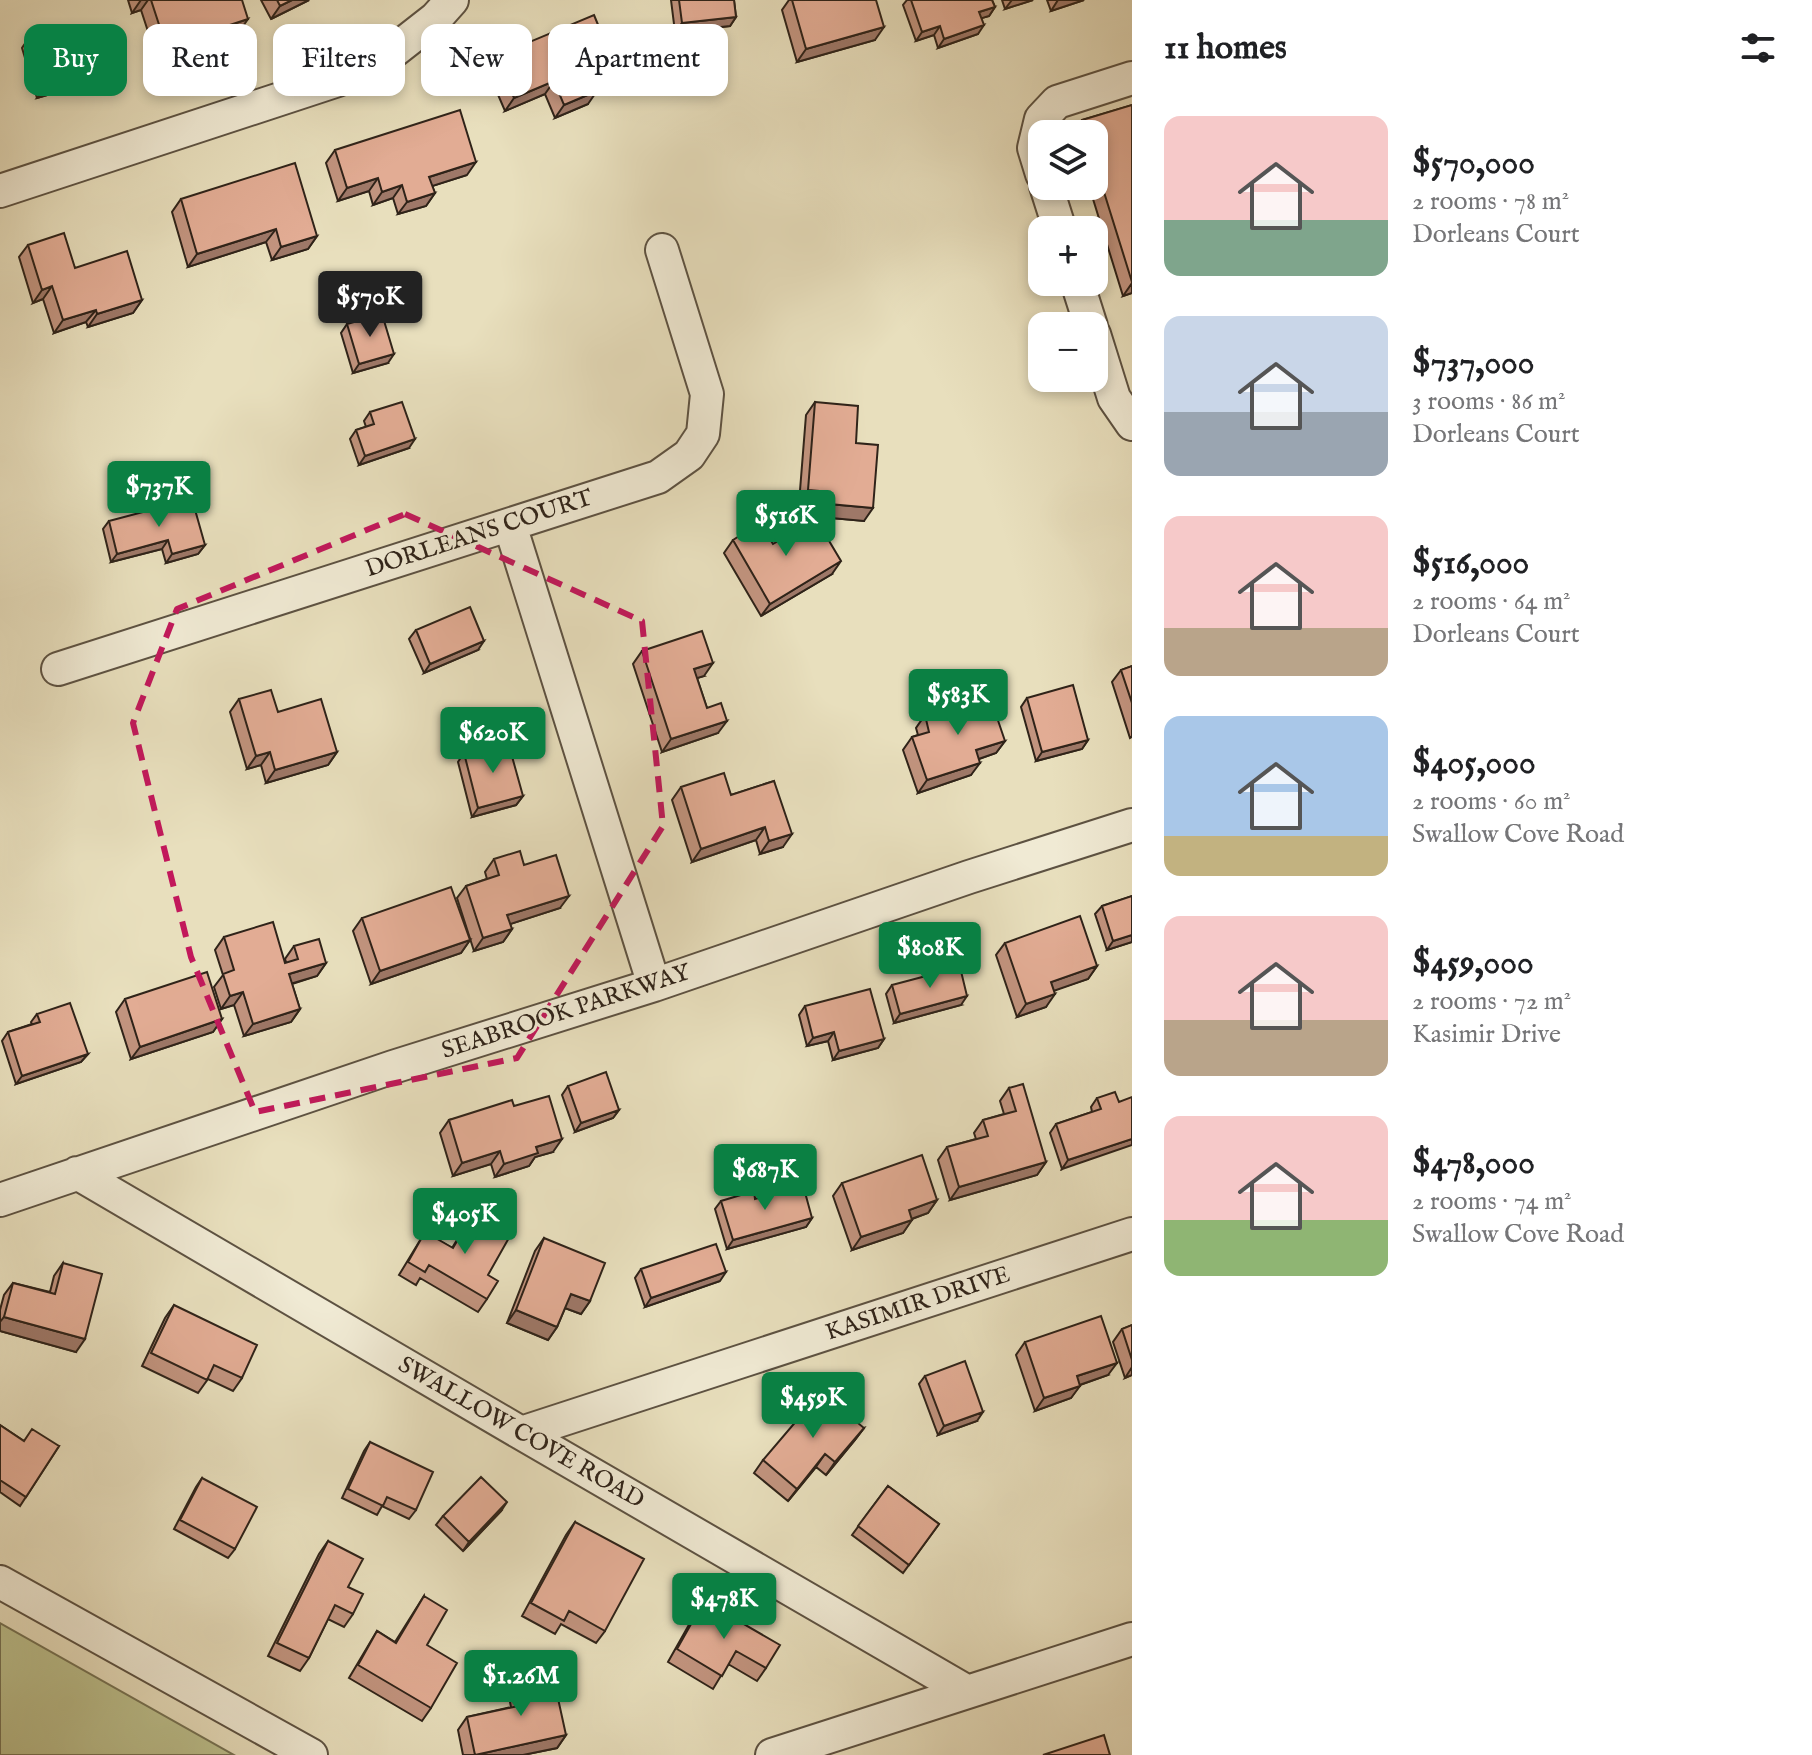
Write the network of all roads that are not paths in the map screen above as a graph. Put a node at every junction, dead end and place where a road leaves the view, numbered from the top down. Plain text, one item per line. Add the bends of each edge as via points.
1 (452, 0) edge
2 (1132, 78) edge
3 (1041, 120) edge
4 (0, 191) edge
5 (662, 250) dead end
6 (1108, 379) edge
7 (1132, 424) edge
8 (510, 525) junction
9 (58, 669) dead end
10 (1132, 825) edge
11 (654, 985) junction
12 (77, 1173) junction
13 (0, 1200) edge
14 (1132, 1234) edge
15 (521, 1433) junction
16 (0, 1582) edge
17 (1132, 1639) edge
18 (966, 1691) junction
19 (311, 1755) edge
20 (772, 1755) edge

1 - 4 street via 390,54 338,80
2 - 3 street via 1057,102
5 - 8 street, DORLEANS COURT via 707,394 703,434 689,455 658,477
6 - 7 street
8 - 9 street, DORLEANS COURT
8 - 11 street
10 - 11 street, SEABROOK PARKWAY
11 - 12 street, SEABROOK PARKWAY
12 - 13 street, SEABROOK PARKWAY
12 - 15 street, SWALLOW COVE ROAD
14 - 15 street, KASIMIR DRIVE
15 - 18 street, SWALLOW COVE ROAD
16 - 19 street
17 - 18 street
18 - 20 street

